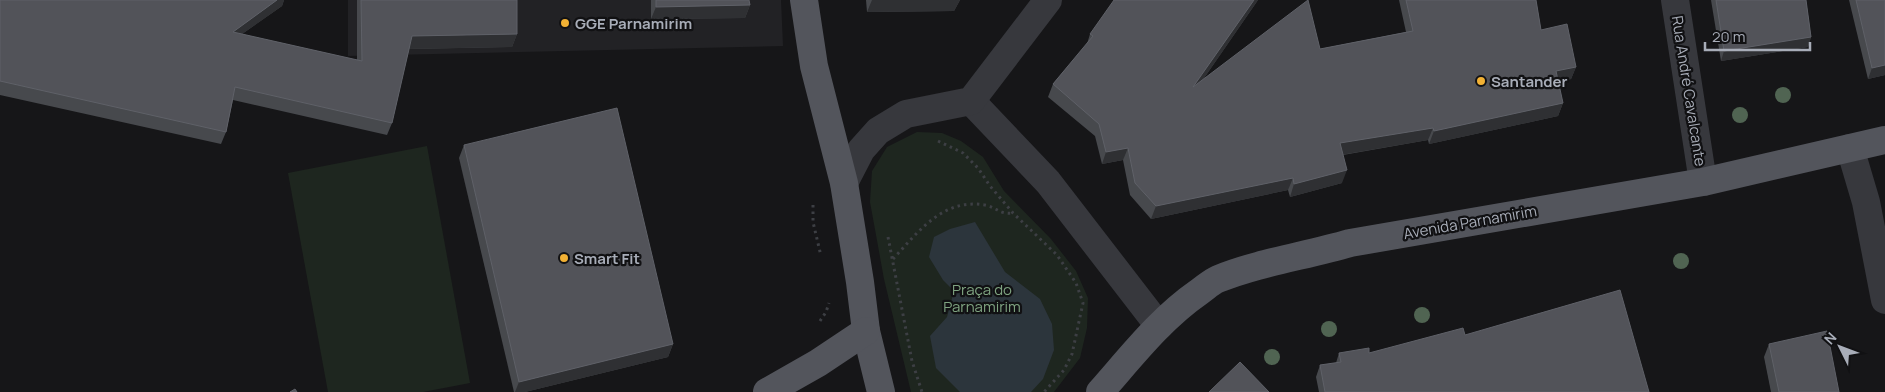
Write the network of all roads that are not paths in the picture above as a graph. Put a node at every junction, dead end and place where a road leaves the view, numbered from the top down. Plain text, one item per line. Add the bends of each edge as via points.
1 (804, 0) edge
2 (1048, 0) edge
3 (1675, 0) edge
4 (971, 101) junction
5 (1885, 140) edge
6 (1850, 148) junction
7 (1703, 182) junction
8 (844, 183) junction
9 (1885, 300) edge
10 (1158, 326) junction
11 (866, 331) junction
12 (767, 392) edge
13 (881, 392) edge
14 (1100, 392) edge

1 - 8 main road via 814,66
2 - 4 street
3 - 7 street, Rua André Cavalcante
4 - 8 street via 906,114 878,131 861,150
4 - 10 street via 1048,182
5 - 6 main road, Avenida Parnamirim
6 - 7 main road, Avenida Parnamirim
6 - 9 street via 1866,202
7 - 10 main road, Avenida Parnamirim via 1350,242 1256,266 1216,280 1180,305
8 - 11 main road
10 - 14 main road, Avenida Parnamirim
11 - 12 main road
11 - 13 main road

